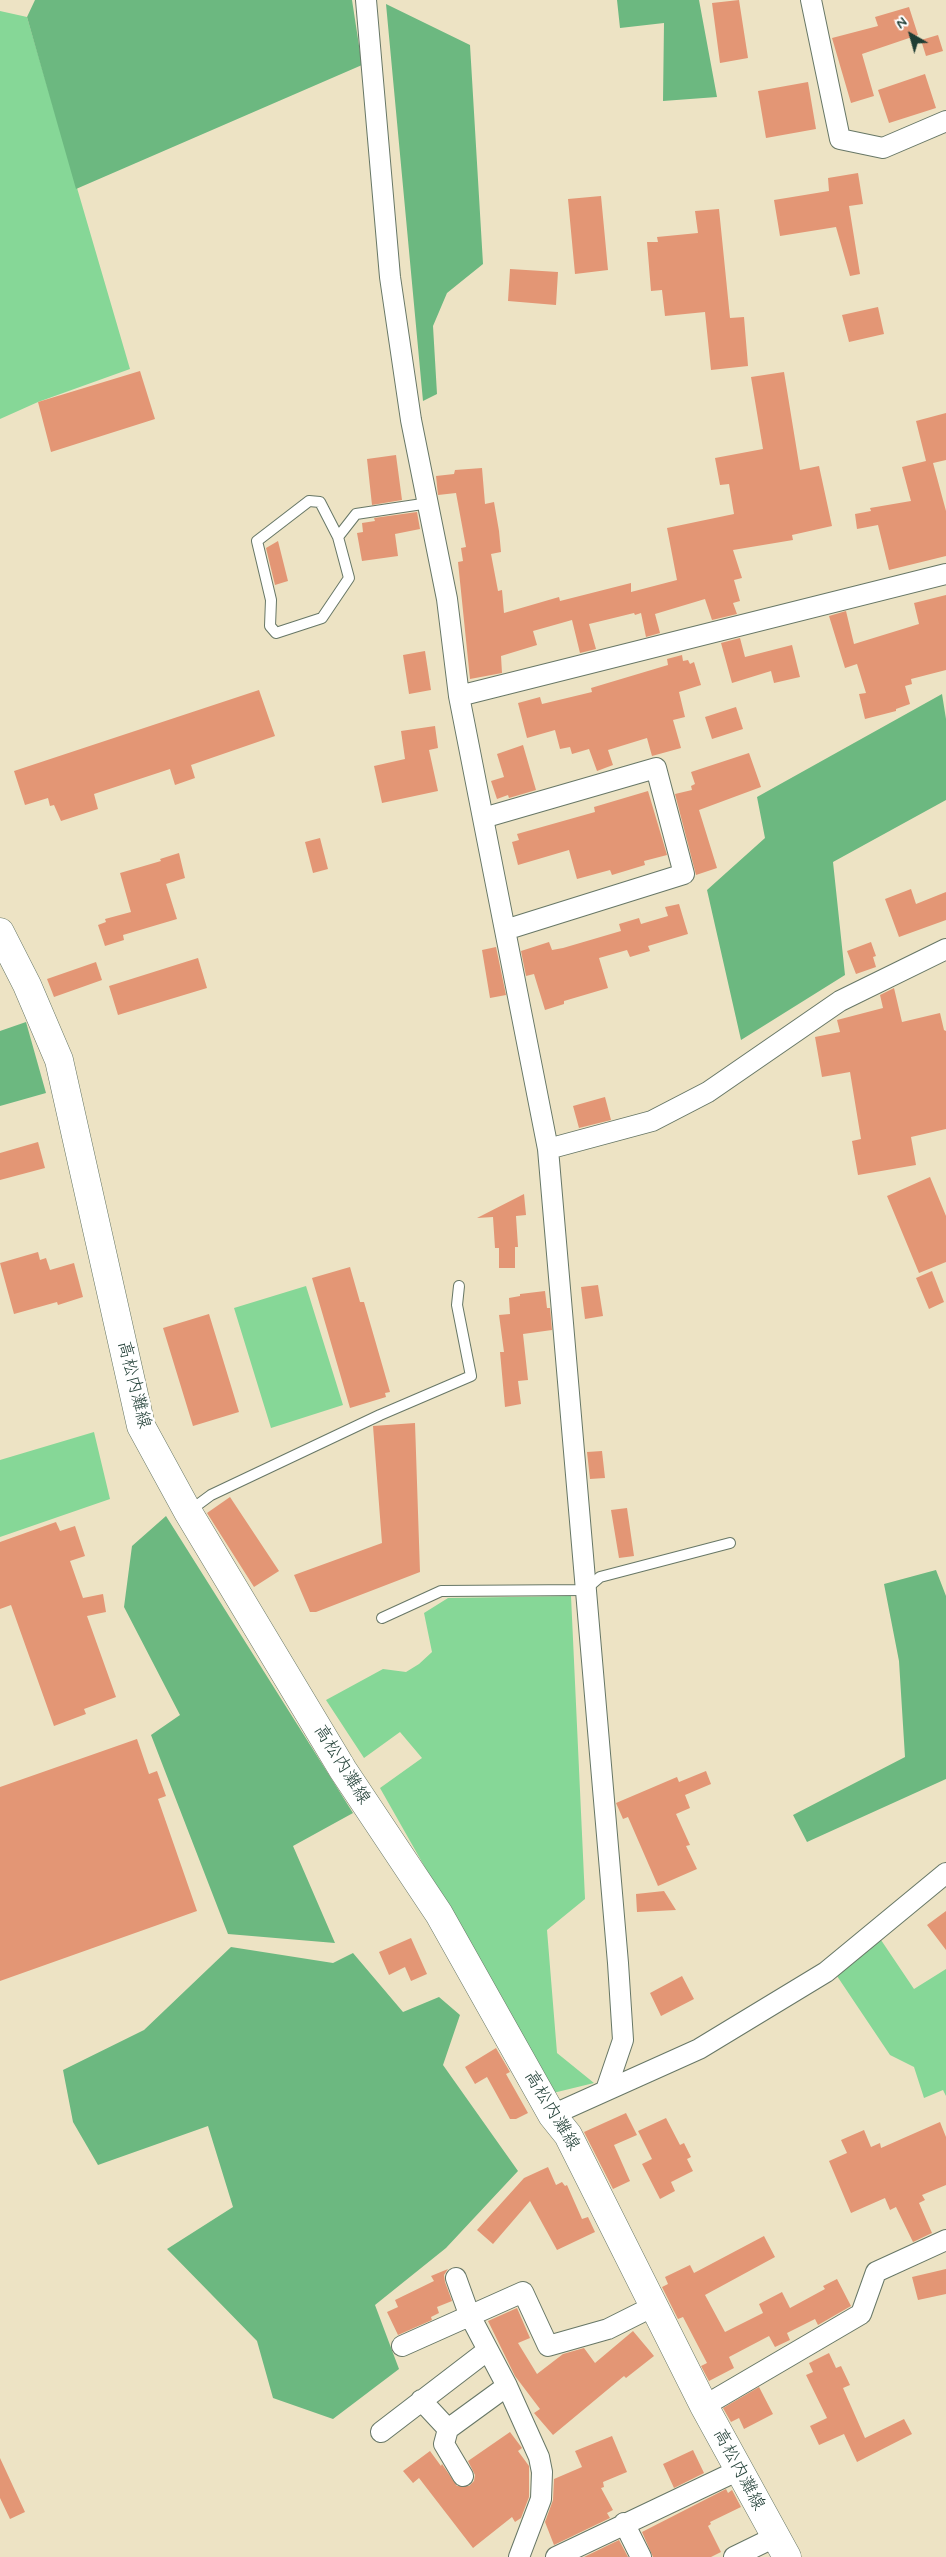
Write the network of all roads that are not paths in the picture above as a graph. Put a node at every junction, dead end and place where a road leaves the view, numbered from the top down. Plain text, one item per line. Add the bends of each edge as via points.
1 (366, 0) edge
2 (811, 0) edge
3 (946, 121) edge
4 (429, 504) junction
5 (338, 537) junction
6 (946, 574) edge
7 (459, 696) junction
8 (483, 818) junction
9 (505, 930) junction
10 (0, 932) edge
11 (946, 949) edge
12 (548, 1149) junction
13 (459, 1286) dead end
14 (188, 1512) junction
15 (730, 1543) dead end
16 (585, 1590) junction
17 (382, 1618) dead end
18 (946, 1873) edge
19 (606, 2090) junction
20 (552, 2115) junction
21 (946, 2240) edge
22 (456, 2278) dead end
23 (654, 2306) junction
24 (469, 2314) junction
25 (402, 2346) dead end
26 (488, 2350) junction
27 (507, 2386) junction
28 (421, 2400) junction
29 (704, 2406) junction
30 (448, 2429) junction
31 (381, 2432) dead end
32 (739, 2470) junction
33 (463, 2476) dead end
34 (624, 2523) junction
35 (781, 2547) edge
36 (519, 2557) edge
37 (556, 2557) edge
38 (641, 2557) edge
39 (734, 2557) edge

1 - 4 street via 390,277 411,420
2 - 3 street via 840,139 883,148
4 - 5 lane via 356,514
4 - 7 street via 447,599
5 - 5 lane via 349,578 322,618 276,633 270,626 271,600 256,540 309,501 320,502
6 - 7 street
7 - 8 street
8 - 9 street
8 - 9 street via 656,768 684,874
9 - 12 street
10 - 14 main road, 高松内灘線 via 59,1060 141,1426
11 - 12 street via 840,1001 708,1092 652,1121
12 - 16 street
13 - 14 lane via 457,1305 471,1376 211,1495
14 - 20 main road, 高松内灘線 via 343,1770 439,1914
15 - 16 lane via 600,1577
16 - 17 lane via 441,1591
16 - 19 street via 623,2040
18 - 19 street via 826,1972 699,2049
19 - 20 street
20 - 23 main road, 高松内灘線 via 568,2135
21 - 29 street via 876,2272 861,2314
22 - 24 street
23 - 24 street via 608,2329 548,2346 523,2292
23 - 29 main road, 高松内灘線
24 - 25 street
24 - 26 street
26 - 27 street
26 - 28 street
27 - 30 street
27 - 36 street via 539,2457 542,2472 541,2499
28 - 30 street
28 - 31 street
29 - 32 main road, 高松内灘線
30 - 33 street via 444,2444
32 - 34 street
32 - 35 main road, 高松内灘線
34 - 37 street
34 - 38 street
35 - 39 street

